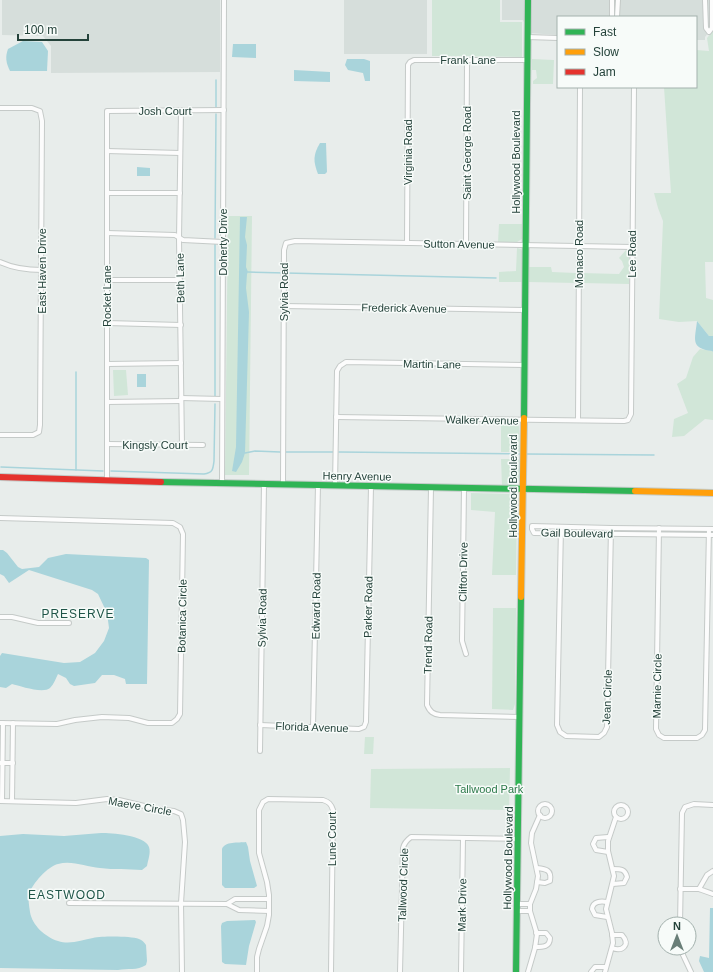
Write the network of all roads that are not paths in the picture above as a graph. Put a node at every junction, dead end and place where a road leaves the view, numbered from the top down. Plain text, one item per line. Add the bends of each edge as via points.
1 (224, 0) edge
2 (528, 0) edge
3 (612, 0) edge
4 (618, 0) edge
5 (705, 0) edge
6 (712, 0) edge
7 (612, 16) edge
8 (617, 16) edge
9 (527, 37) junction
10 (557, 38) edge
11 (527, 60) junction
12 (467, 61) junction
13 (410, 62) joint
14 (580, 88) edge
15 (634, 88) edge
16 (0, 108) edge
17 (224, 110) junction
18 (107, 111) joint
19 (181, 111) junction
20 (107, 151) junction
21 (180, 153) junction
22 (107, 193) junction
23 (180, 193) junction
24 (107, 233) junction
25 (179, 238) junction
26 (223, 242) junction
27 (286, 243) joint
28 (407, 243) junction
29 (466, 244) junction
30 (525, 245) junction
31 (579, 246) junction
32 (632, 247) junction
33 (0, 262) edge
34 (42, 270) junction
35 (107, 280) junction
36 (180, 280) junction
37 (284, 306) junction
38 (525, 310) junction
39 (107, 323) junction
40 (181, 325) junction
41 (181, 363) junction
42 (107, 364) junction
43 (525, 365) junction
44 (222, 399) junction
45 (181, 400) junction
46 (107, 402) junction
47 (336, 417) junction
48 (524, 420) junction
49 (578, 420) junction
50 (628, 420) joint
51 (0, 435) edge
52 (107, 444) junction
53 (182, 445) junction
54 (203, 445) dead end
55 (0, 477) edge
56 (107, 481) junction
57 (222, 484) junction
58 (264, 484) junction
59 (283, 484) junction
60 (318, 485) junction
61 (335, 486) junction
62 (371, 487) junction
63 (431, 488) junction
64 (464, 488) junction
65 (523, 489) junction
66 (713, 493) edge
67 (0, 518) edge
68 (561, 527) junction
69 (611, 528) junction
70 (660, 528) junction
71 (711, 529) edge
72 (561, 533) junction
73 (611, 534) junction
74 (659, 534) junction
75 (711, 535) edge
76 (0, 617) edge
77 (69, 623) dead end
78 (466, 654) dead end
79 (520, 717) junction
80 (1, 723) edge
81 (13, 723) junction
82 (260, 725) junction
83 (313, 727) junction
84 (364, 727) joint
85 (3, 742) junction
86 (13, 742) junction
87 (260, 751) dead end
88 (1, 763) edge
89 (13, 763) junction
90 (2, 780) junction
91 (12, 781) junction
92 (1, 801) edge
93 (12, 802) junction
94 (713, 805) edge
95 (540, 815) dead end
96 (616, 817) dead end
97 (608, 837) junction
98 (463, 838) junction
99 (518, 839) junction
100 (608, 852) junction
101 (537, 868) junction
102 (613, 869) junction
103 (713, 871) edge
104 (537, 882) junction
105 (613, 884) junction
106 (680, 888) junction
107 (699, 889) junction
108 (713, 894) edge
109 (269, 899) junction
110 (607, 902) junction
111 (69, 903) dead end
112 (181, 904) junction
113 (227, 904) junction
114 (517, 904) junction
115 (530, 904) junction
116 (269, 911) junction
117 (517, 911) junction
118 (530, 911) junction
119 (680, 916) edge
120 (607, 917) junction
121 (536, 933) junction
122 (612, 935) junction
123 (535, 947) junction
124 (612, 948) junction
125 (683, 956) edge
126 (606, 967) junction
127 (182, 972) edge
128 (257, 972) edge
129 (330, 972) edge
130 (400, 972) edge
131 (461, 972) edge
132 (516, 972) edge
133 (528, 972) edge
134 (591, 972) edge
135 (605, 972) edge
136 (691, 972) edge

1 - 17 street, Doherty Drive
2 - 9 street, Hollywood Boulevard
3 - 7 street
4 - 8 street
5 - 6 street via 706,28 709,32 712,28
9 - 10 street
9 - 11 street, Hollywood Boulevard
11 - 12 street, Frank Lane
11 - 30 street, Hollywood Boulevard
12 - 13 street, Frank Lane
12 - 29 street, Saint George Road
13 - 28 street, Virginia Road
14 - 31 street, Monaco Road
15 - 32 street, Lee Road
16 - 34 street, East Haven Drive via 32,108 40,111
17 - 19 street, Josh Court
17 - 26 street, Doherty Drive
18 - 19 street, Josh Court
18 - 20 street, Rocket Lane
19 - 21 street, Beth Lane
20 - 21 street
20 - 22 street, Rocket Lane
21 - 23 street, Beth Lane
22 - 23 street
22 - 24 street, Rocket Lane
23 - 25 street, Beth Lane
24 - 25 street via 175,235
24 - 35 street, Rocket Lane
25 - 26 street
25 - 36 street, Beth Lane
26 - 44 street, Doherty Drive
27 - 28 street, Sutton Avenue
27 - 37 street, Sylvia Road
28 - 29 street, Sutton Avenue
29 - 30 street, Sutton Avenue
30 - 31 street, Sutton Avenue
30 - 38 street, Hollywood Boulevard
31 - 32 street, Sutton Avenue
31 - 49 street, Monaco Road
32 - 50 street, Lee Road via 631,414
33 - 34 street via 8,266
34 - 51 street, East Haven Drive via 39,432 33,435
35 - 36 street
35 - 39 street, Rocket Lane
36 - 40 street, Beth Lane
37 - 38 street, Frederick Avenue
37 - 59 street, Sylvia Road
38 - 43 street, Hollywood Boulevard
39 - 40 street
39 - 42 street, Rocket Lane
40 - 41 street, Beth Lane
41 - 42 street
41 - 45 street, Beth Lane
42 - 46 street, Rocket Lane
43 - 47 street, Martin Lane via 346,362 337,371
43 - 48 street, Hollywood Boulevard
44 - 45 street
44 - 57 street, Doherty Drive
45 - 46 street
45 - 53 street, Beth Lane
46 - 52 street, Rocket Lane
47 - 48 street, Walker Avenue
47 - 61 street
48 - 49 street, Walker Avenue
48 - 65 street, Hollywood Boulevard
49 - 50 street, Walker Avenue
52 - 53 street, Kingsly Court
52 - 56 street, Rocket Lane
53 - 54 street, Kingsly Court
55 - 56 street, Henry Avenue
56 - 57 street, Henry Avenue
57 - 58 street, Henry Avenue
58 - 59 street, Henry Avenue
58 - 82 street, Sylvia Road
59 - 60 street, Henry Avenue
60 - 61 street, Henry Avenue
60 - 83 street, Edward Road
61 - 62 street, Henry Avenue
62 - 63 street, Henry Avenue
62 - 84 street, Parker Road
63 - 64 street, Henry Avenue
63 - 79 street, Trend Road via 427,704 430,711 440,715
64 - 65 street, Henry Avenue
64 - 78 street, Clifton Drive via 462,641
65 - 66 street, Henry Avenue
65 - 79 street, Hollywood Boulevard
67 - 81 street, Botanica Circle via 173,523 180,527 183,534 180,714 177,719 172,723 102,717 57,724
68 - 69 street, Gail Boulevard
68 - 72 street, Jean Circle
68 - 72 street, Gail Boulevard via 532,526 534,533
69 - 70 street, Gail Boulevard
69 - 73 street, Jean Circle
70 - 71 street, Gail Boulevard
70 - 74 street, Marnie Circle
71 - 75 street, Marnie Circle
72 - 73 street, Gail Boulevard
72 - 73 street, Jean Circle via 558,724 560,732 566,736 599,737 607,727
73 - 74 street, Gail Boulevard
74 - 75 street, Gail Boulevard
74 - 75 street, Marnie Circle via 656,729 664,738 697,738 705,730
76 - 77 street via 38,623
79 - 99 street, Hollywood Boulevard
80 - 81 street, Botanica Circle
80 - 85 street, Botanica Circle
81 - 86 street
82 - 83 street, Florida Avenue
82 - 87 street, Sylvia Road
83 - 84 street, Florida Avenue
85 - 86 street
85 - 88 street, Botanica Circle
86 - 89 street
88 - 89 street
88 - 90 street, Maeve Circle
89 - 91 street
90 - 91 street
90 - 92 street, Maeve Circle
91 - 93 street
92 - 93 street, Maeve Circle
93 - 112 street, Maeve Circle via 76,803 120,800 181,814 184,842
94 - 106 street via 694,804 684,807
95 - 101 street via 532,833 531,843
96 - 97 street
97 - 100 street
97 - 100 street via 596,838 593,844 596,850
98 - 99 street, Tallwood Circle
98 - 130 street, Tallwood Circle via 411,837 404,843
98 - 131 street, Mark Drive
99 - 114 street, Hollywood Boulevard
100 - 102 street
101 - 104 street
101 - 104 street via 547,870 550,875 550,881
102 - 105 street
102 - 105 street via 621,869 627,877 624,883
103 - 107 street via 707,875
104 - 115 street
105 - 110 street
106 - 107 street
106 - 119 street
107 - 108 street
109 - 113 street via 235,899
109 - 116 street, Lune Court
109 - 129 street, Lune Court via 259,853 261,805 268,799 329,802 333,810
110 - 120 street
110 - 120 street via 596,903 592,909 595,914
111 - 112 street
112 - 113 street
112 - 127 street, Maeve Circle
113 - 116 street via 239,910
114 - 115 street
114 - 117 street, Hollywood Boulevard
115 - 118 street
116 - 128 street, Lune Court via 259,949
117 - 118 street
117 - 132 street, Hollywood Boulevard
118 - 121 street
120 - 122 street
121 - 123 street
121 - 123 street via 546,933 550,942 547,946
122 - 124 street
122 - 124 street via 622,935 626,944 622,949
123 - 133 street
124 - 126 street
125 - 136 street
126 - 134 street via 595,967
126 - 135 street

